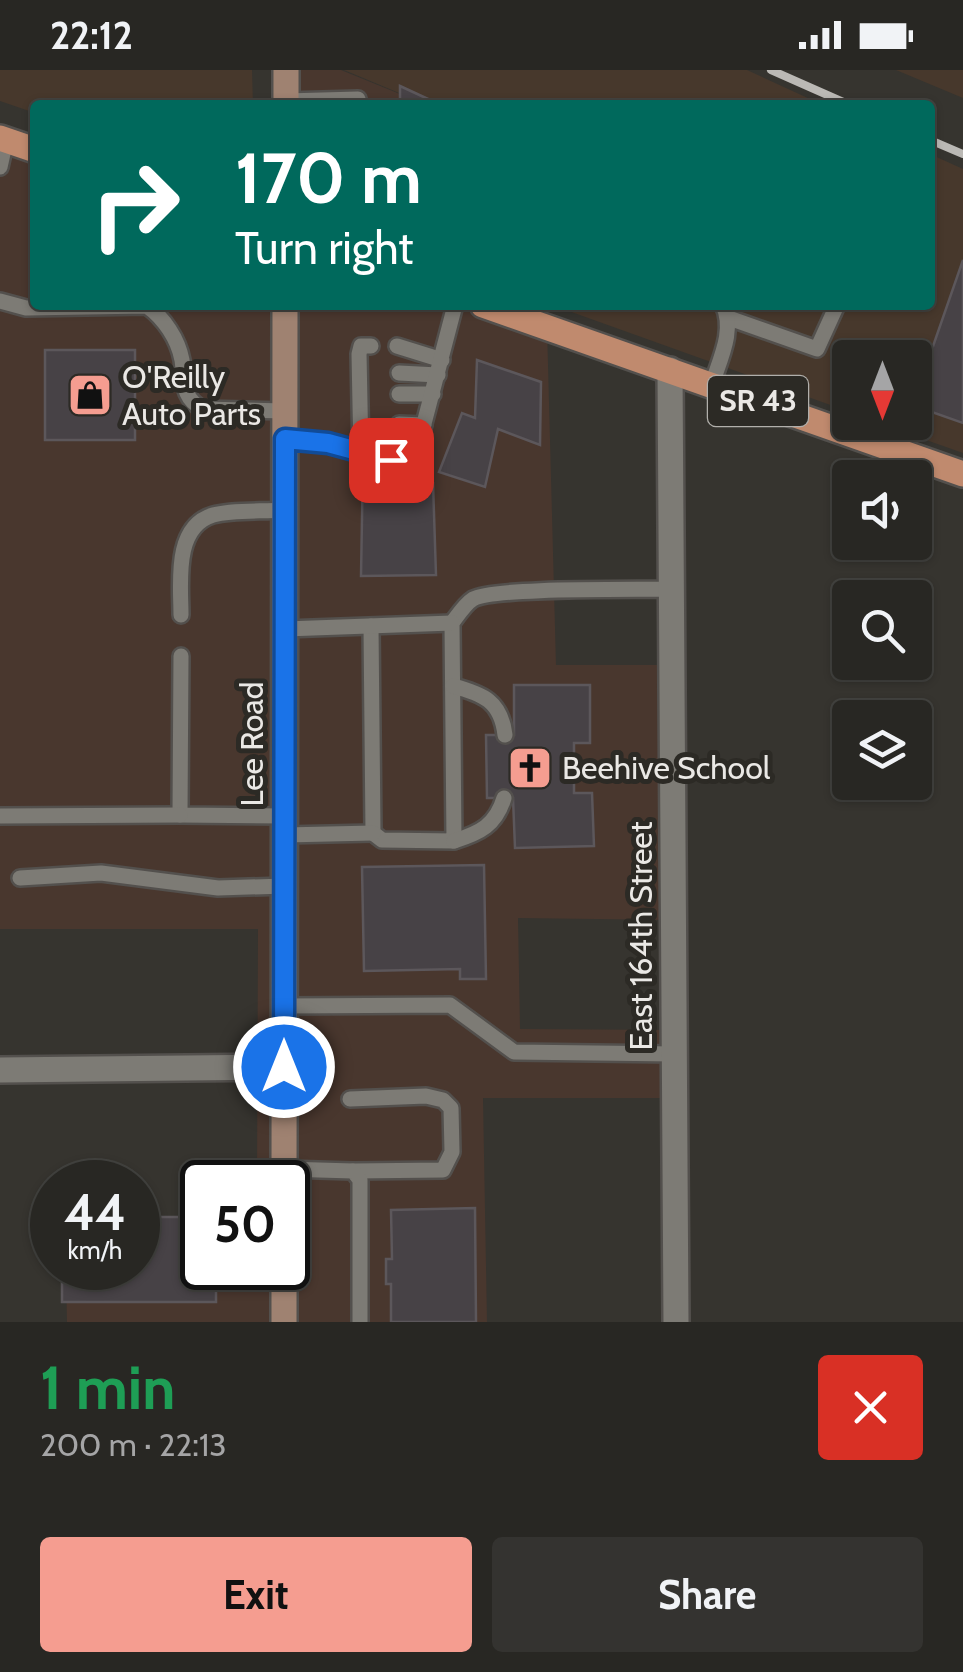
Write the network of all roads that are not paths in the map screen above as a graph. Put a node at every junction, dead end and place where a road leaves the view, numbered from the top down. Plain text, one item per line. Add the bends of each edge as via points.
1 (286, 70) edge
2 (286, 100) edge
3 (3, 139) edge
4 (30, 148) edge
5 (0, 167) edge
6 (0, 301) edge
7 (30, 308) edge
8 (151, 310) edge
9 (285, 310) edge
10 (453, 310) edge
11 (498, 310) edge
12 (835, 310) edge
13 (726, 311) edge
14 (371, 346) dead end
15 (397, 346) dead end
16 (440, 368) junction
17 (670, 370) junction
18 (400, 373) dead end
19 (712, 384) junction
20 (399, 394) dead end
21 (433, 394) junction
22 (285, 412) junction
23 (399, 424) dead end
24 (424, 425) junction
25 (285, 439) junction
26 (362, 454) junction
27 (963, 474) edge
28 (285, 510) junction
29 (672, 589) junction
30 (181, 614) dead end
31 (452, 622) junction
32 (371, 626) junction
33 (285, 629) junction
34 (181, 656) dead end
35 (453, 686) junction
36 (505, 735) dead end
37 (504, 798) dead end
38 (180, 815) junction
39 (0, 816) edge
40 (284, 826) junction
41 (372, 832) junction
42 (454, 840) junction
43 (20, 878) dead end
44 (284, 886) junction
45 (284, 1006) junction
46 (674, 1054) junction
47 (284, 1067) junction
48 (0, 1070) edge
49 (350, 1099) dead end
50 (284, 1160) edge
51 (352, 1171) junction
52 (310, 1174) edge
53 (284, 1290) edge
54 (284, 1322) edge
55 (360, 1322) edge
56 (676, 1322) edge

1 - 2 main road
3 - 4 main road
3 - 5 lane
6 - 7 lane
8 - 22 lane via 181,357 191,403
9 - 22 main road, Lee Road
10 - 16 lane
11 - 17 main road, SR 43
12 - 13 lane via 817,349
13 - 19 lane via 724,348
14 - 26 lane via 361,346
15 - 16 lane
16 - 18 lane
16 - 21 lane
17 - 19 main road, SR 43
17 - 29 street, East 164th Street
19 - 27 main road, SR 43
20 - 21 lane
21 - 24 lane
22 - 25 main road, Lee Road
23 - 24 lane
24 - 26 lane via 404,459
25 - 26 lane
25 - 28 main road, Lee Road
28 - 30 lane via 212,515 200,523 184,546
28 - 33 main road, Lee Road
29 - 31 lane via 475,597
29 - 46 street, East 164th Street
31 - 32 lane
31 - 35 lane
32 - 33 lane
32 - 41 lane
33 - 40 main road, Lee Road
34 - 38 lane
35 - 36 lane via 482,693 496,705
35 - 42 lane
37 - 42 lane via 489,826
38 - 39 lane
38 - 40 lane
40 - 41 lane
40 - 44 main road, Lee Road
41 - 42 lane via 382,840
43 - 44 lane via 101,873 218,888
44 - 45 main road, Lee Road
45 - 46 lane via 450,1005 514,1052
45 - 47 main road, Lee Road
46 - 56 street, East 164th Street
47 - 48 street
47 - 50 main road, Lee Road
49 - 51 lane via 426,1096 451,1108 452,1152 443,1170
51 - 52 lane
51 - 55 lane via 360,1180
53 - 54 main road

